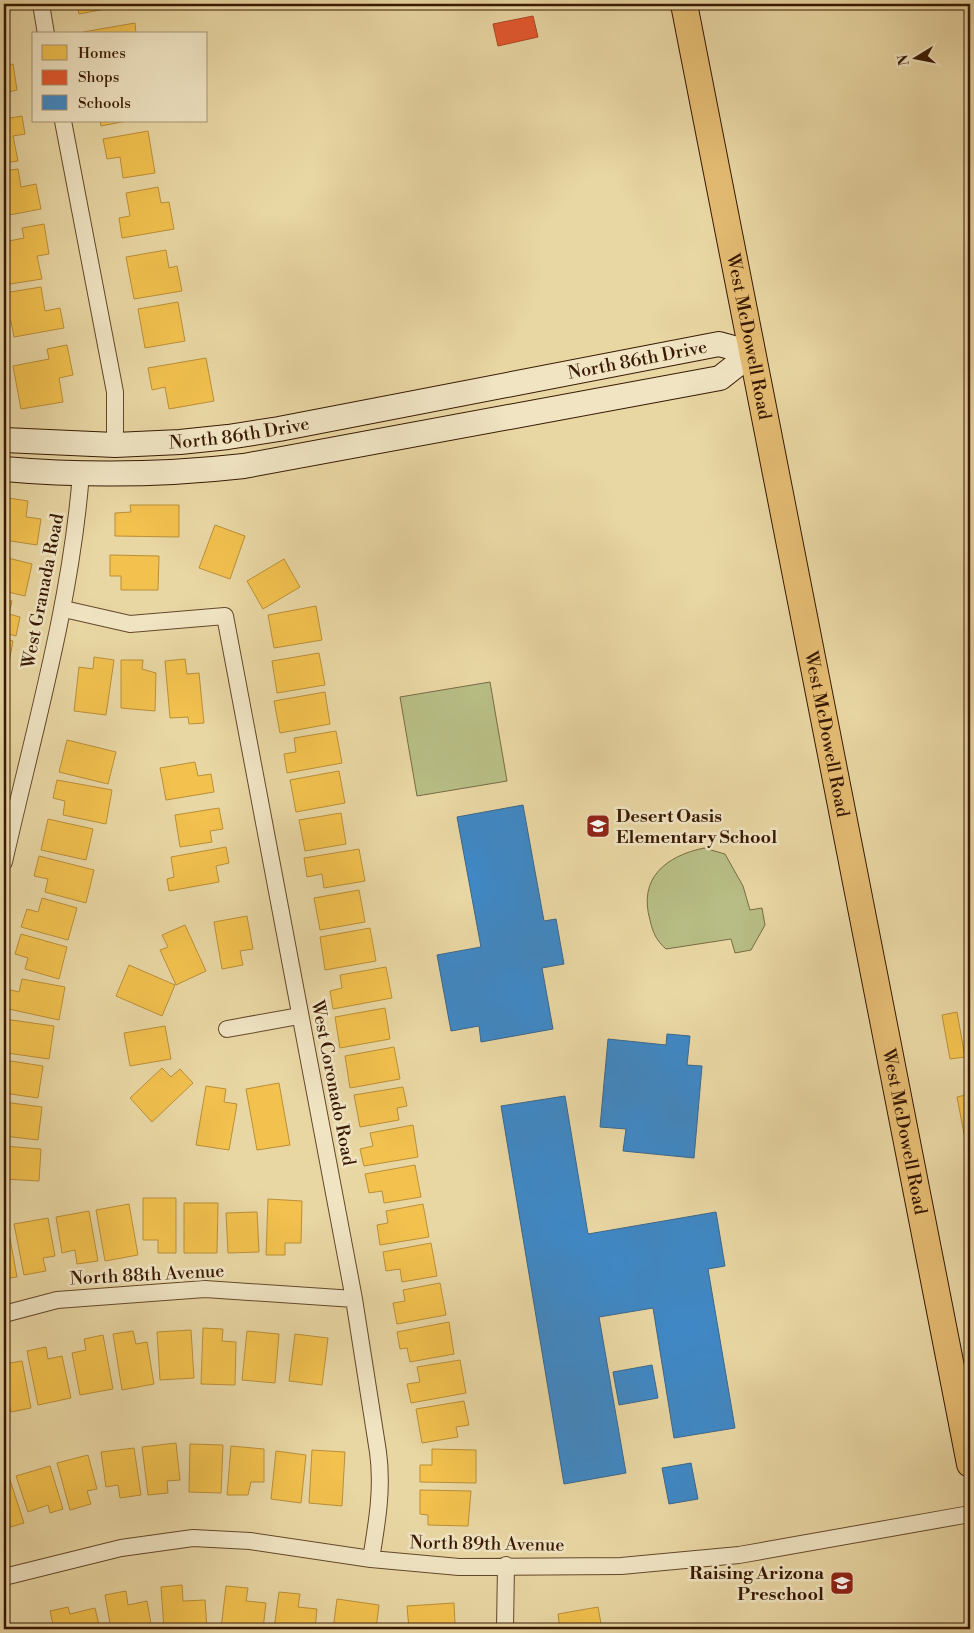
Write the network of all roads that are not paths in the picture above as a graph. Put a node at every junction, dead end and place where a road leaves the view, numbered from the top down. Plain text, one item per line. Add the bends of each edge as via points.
1 (41, 4) edge
2 (684, 4) edge
3 (46, 32) edge
4 (63, 122) edge
5 (752, 353) junction
6 (208, 439) junction
7 (4, 440) edge
8 (115, 445) junction
9 (4, 469) edge
10 (210, 470) junction
11 (81, 473) junction
12 (64, 609) junction
13 (4, 862) edge
14 (300, 1016) junction
15 (227, 1029) dead end
16 (354, 1299) junction
17 (4, 1314) edge
18 (970, 1464) edge
19 (970, 1514) edge
20 (371, 1559) junction
21 (506, 1565) junction
22 (4, 1577) edge
23 (506, 1629) edge

1 - 3 street
2 - 5 main road, West McDowell Road
4 - 8 street via 115,392
5 - 6 street, North 86th Drive via 719,344 279,429
5 - 10 street, North 86th Drive via 720,378
5 - 18 main road, West McDowell Road
6 - 8 street, North 86th Drive
6 - 10 street
7 - 8 street, North 86th Drive
9 - 11 street, North 86th Drive
10 - 11 street, North 86th Drive
11 - 12 street, West Granada Road via 77,532
12 - 13 street, West Granada Road
12 - 14 street, West Coronado Road via 130,624 225,616
14 - 15 street
14 - 16 street, West Coronado Road
16 - 17 street, North 88th Avenue via 205,1288 57,1300
16 - 20 street, West Coronado Road via 381,1475
19 - 21 street, North 89th Avenue via 729,1556 621,1566
20 - 21 street, North 89th Avenue via 459,1567
20 - 22 street, North 89th Avenue via 250,1541 193,1538 121,1548
21 - 23 street

